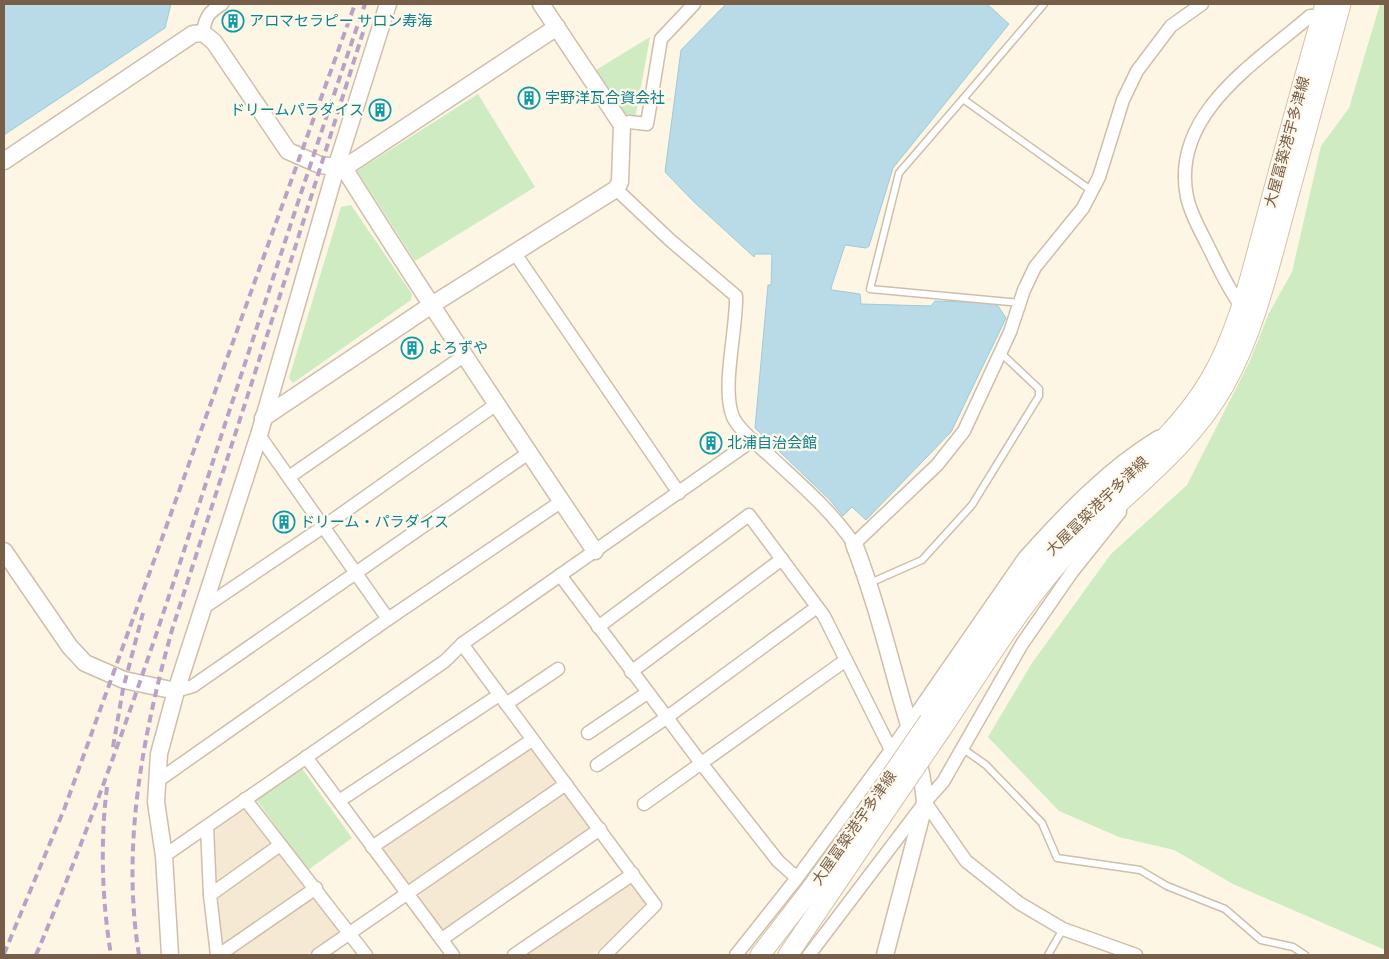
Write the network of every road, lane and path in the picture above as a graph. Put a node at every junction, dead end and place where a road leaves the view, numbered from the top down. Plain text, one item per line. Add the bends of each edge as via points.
1 (222, 4) edge
2 (388, 4) edge
3 (541, 4) edge
4 (694, 4) edge
5 (1044, 4) edge
6 (1202, 4) edge
7 (1341, 4) edge
8 (1323, 10) edge
9 (557, 27) junction
10 (203, 32) junction
11 (963, 99) junction
12 (622, 126) junction
13 (4, 161) edge
14 (1289, 162) junction
15 (340, 168) junction
16 (616, 189) junction
17 (1092, 191) junction
18 (514, 252) junction
19 (1020, 303) junction
20 (430, 306) junction
21 (1248, 309) junction
22 (1000, 353) junction
23 (465, 355) junction
24 (498, 403) junction
25 (264, 418) junction
26 (1177, 425) junction
27 (259, 434) junction
28 (752, 440) junction
29 (530, 452) junction
30 (289, 477) junction
31 (1143, 482) junction
32 (679, 493) junction
33 (562, 501) junction
34 (323, 527) junction
35 (854, 544) junction
36 (4, 551) edge
37 (595, 551) junction
38 (782, 559) junction
39 (355, 574) junction
40 (560, 575) junction
41 (869, 583) junction
42 (817, 606) junction
43 (203, 608) junction
44 (388, 619) junction
45 (598, 627) junction
46 (462, 644) junction
47 (846, 660) junction
48 (558, 669) dead end
49 (631, 672) junction
50 (176, 691) junction
51 (647, 693) junction
52 (502, 699) junction
53 (666, 718) junction
54 (909, 725) junction
55 (935, 726) junction
56 (588, 733) dead end
57 (532, 740) junction
58 (962, 748) junction
59 (892, 750) junction
60 (306, 757) junction
61 (701, 763) junction
62 (597, 765) dead end
63 (922, 780) junction
64 (156, 782) junction
65 (943, 782) junction
66 (566, 784) junction
67 (245, 799) junction
68 (339, 801) junction
69 (925, 802) junction
70 (651, 804) dead end
71 (867, 824) junction
72 (207, 826) junction
73 (600, 829) junction
74 (280, 845) junction
75 (372, 847) junction
76 (164, 856) junction
77 (633, 874) junction
78 (797, 878) junction
79 (316, 888) junction
80 (407, 892) junction
81 (210, 895) junction
82 (1063, 929) junction
83 (350, 933) junction
84 (442, 940) junction
85 (170, 955) edge
86 (218, 955) edge
87 (318, 955) edge
88 (366, 955) edge
89 (453, 955) edge
90 (514, 955) edge
91 (604, 955) edge
92 (736, 955) edge
93 (760, 955) edge
94 (788, 955) edge
95 (809, 955) edge
96 (885, 955) edge
97 (1048, 955) edge
98 (1136, 955) edge
99 (1305, 955) edge

1 - 10 street via 205,19
2 - 15 street
3 - 9 street
4 - 12 street via 661,39 647,124 629,122
5 - 11 lane
6 - 17 street via 1171,26 1137,71 1123,100
7 - 14 main road, 大屋冨築港宇多津線
8 - 14 main road, 大屋冨築港宇多津線
8 - 21 street via 1310,16 1219,96 1193,136 1186,159 1187,197 1194,217 1232,294
9 - 12 street
9 - 15 street
10 - 13 street via 193,34
10 - 15 street via 214,42 288,151 320,165
11 - 17 lane
11 - 19 lane via 899,173 870,289
12 - 16 street via 620,182
14 - 21 main road, 大屋冨築港宇多津線
15 - 20 street
15 - 25 street
16 - 18 street
16 - 28 street via 736,296 730,398 733,418
17 - 19 street via 1083,208 1035,267
18 - 20 street
18 - 32 street
19 - 22 street
20 - 23 street
20 - 25 street
21 - 26 main road, 大屋冨築港宇多津線 via 1210,380
21 - 31 main road, 大屋冨築港宇多津線 via 1236,363 1209,410 1167,460
22 - 35 street via 964,431 937,465
22 - 41 lane via 1039,389 1039,396 972,506 922,560
23 - 24 street
23 - 30 street
24 - 29 street
24 - 34 street
25 - 27 street
26 - 54 street via 1132,453 1049,530 1000,591
26 - 55 main road, 大屋冨築港宇多津線 via 1067,532 1018,588
27 - 30 street
27 - 43 street
28 - 32 street
28 - 35 street via 828,510
29 - 33 street
29 - 39 street
30 - 34 street
31 - 55 main road, 大屋冨築港宇多津線 via 1082,538 1055,568
31 - 58 street via 1044,610
32 - 37 street
33 - 37 street
33 - 44 street
34 - 39 street
34 - 43 street
35 - 41 street
36 - 50 street via 70,647 85,663 124,680
37 - 40 street
38 - 42 street
38 - 45 street via 750,515
38 - 49 street
39 - 44 street
39 - 50 street via 193,686
40 - 45 street
40 - 46 street
41 - 54 street
42 - 47 street
42 - 53 street
43 - 50 street
44 - 64 street
45 - 49 street
46 - 52 street
46 - 60 street via 445,661
47 - 59 street
47 - 61 street
48 - 52 street
49 - 51 street
50 - 64 street via 159,754
51 - 53 street
51 - 56 street
52 - 57 street
52 - 68 street
53 - 61 street
53 - 62 street
54 - 59 street
54 - 63 street
55 - 71 main road, 大屋冨築港宇多津線, bridge
57 - 66 street
57 - 75 street
58 - 65 street
58 - 99 lane via 986,765 1042,823 1057,858 1140,870 1167,886 1225,909 1261,940 1293,947
59 - 78 street
60 - 67 street
60 - 68 street
61 - 70 street
61 - 78 street via 778,861
63 - 65 street via 930,784
63 - 69 street
64 - 76 street
65 - 69 street
66 - 73 street
66 - 80 street
67 - 72 street
67 - 74 street
68 - 75 street
69 - 82 street via 966,861 979,874
69 - 95 street
69 - 96 street
71 - 93 main road, 大屋冨築港宇多津線
71 - 94 main road, 大屋冨築港宇多津線
72 - 76 street
72 - 81 street
73 - 77 street
73 - 84 street
74 - 79 street
74 - 81 street
75 - 80 street
76 - 85 street
77 - 90 street
77 - 91 street via 656,905
78 - 92 street
79 - 83 street
79 - 86 street
80 - 83 street
80 - 84 street
81 - 86 street
82 - 97 lane
82 - 98 street
83 - 87 street
83 - 88 street
84 - 89 street

